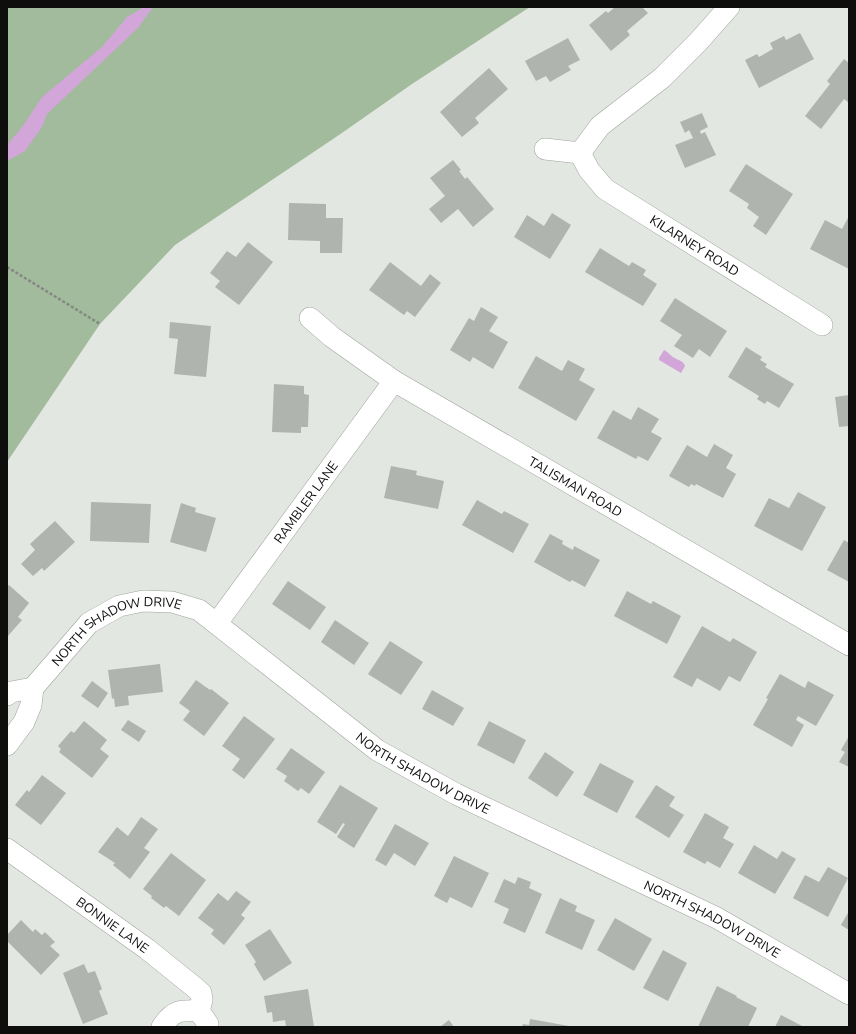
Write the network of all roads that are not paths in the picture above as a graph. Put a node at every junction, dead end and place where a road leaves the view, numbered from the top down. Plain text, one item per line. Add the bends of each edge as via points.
1 (729, 7) edge
2 (545, 149) dead end
3 (580, 152) junction
4 (310, 318) dead end
5 (822, 325) dead end
6 (394, 381) junction
7 (217, 623) junction
8 (849, 645) edge
9 (33, 688) junction
10 (7, 695) edge
11 (7, 746) edge
12 (7, 849) edge
13 (849, 994) edge
14 (203, 1019) edge
15 (162, 1027) edge

1 - 3 street via 662,78 600,126
2 - 3 street
3 - 5 street, KILARNEY ROAD via 589,170 605,190
4 - 6 street, TALISMAN ROAD
6 - 7 street, RAMBLER LANE
6 - 8 street, TALISMAN ROAD
7 - 9 street, NORTH SHADOW DRIVE via 200,610 172,602 143,601 119,606 89,622
7 - 13 street, NORTH SHADOW DRIVE via 377,750 456,794 717,918
9 - 10 street
9 - 11 street via 31,705 24,722
12 - 14 street, BONNIE LANE via 147,949 194,986 201,993
14 - 15 street, BONNIE LANE via 181,1010 168,1018

